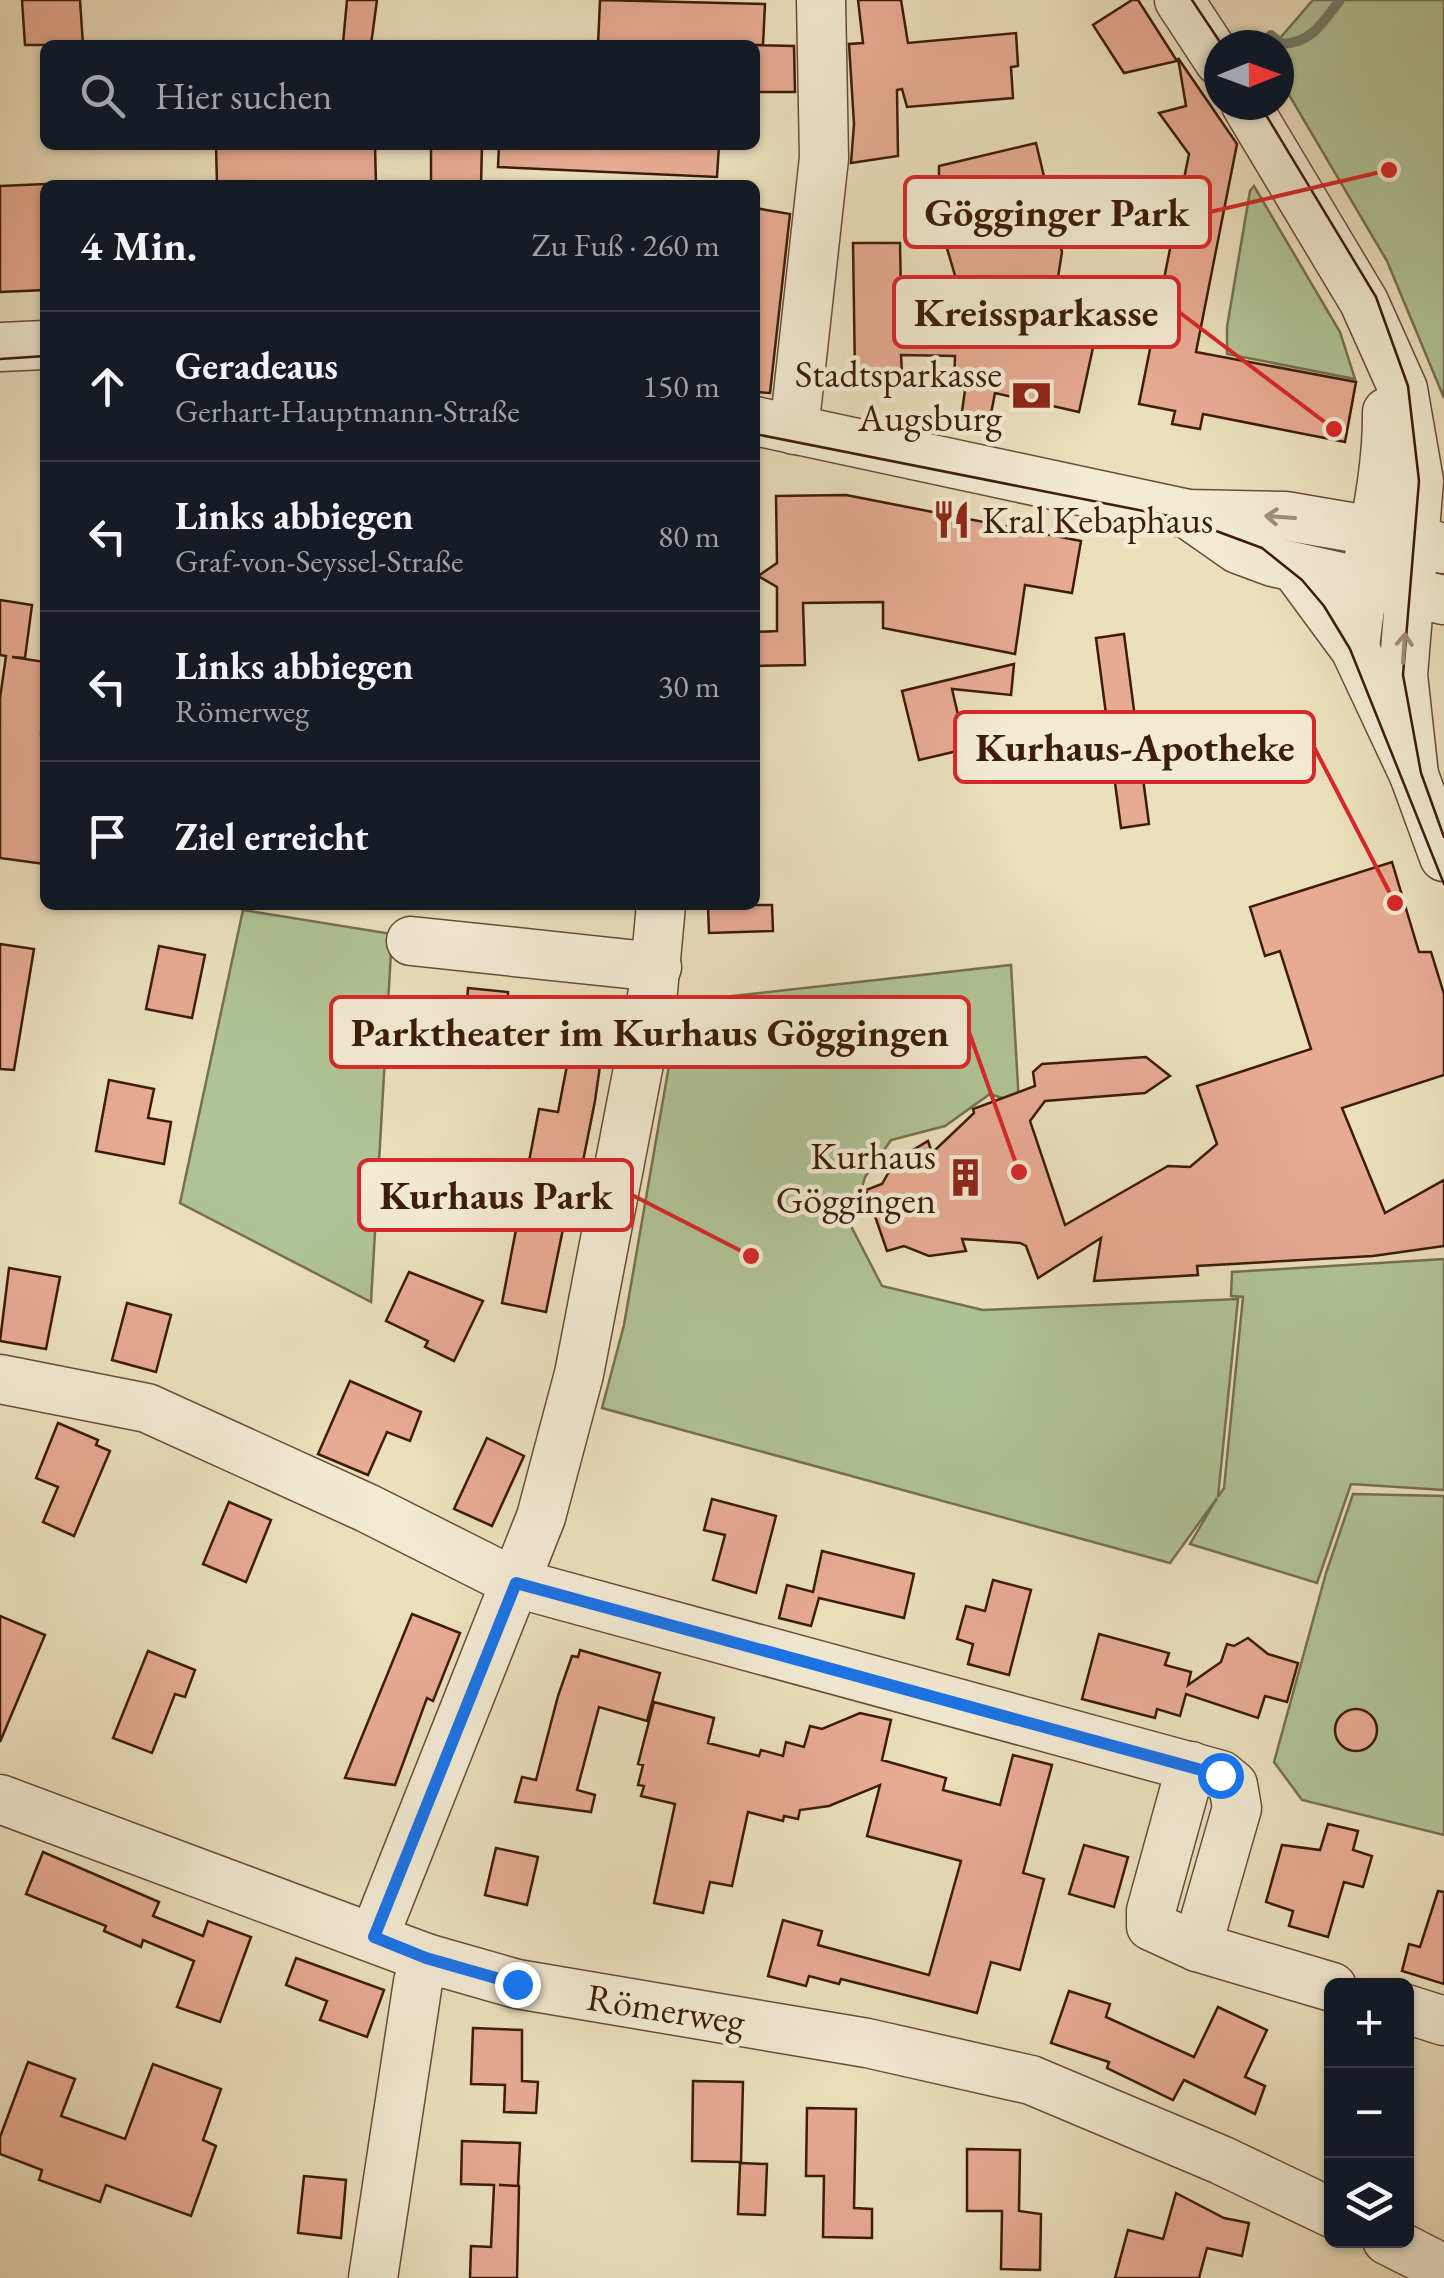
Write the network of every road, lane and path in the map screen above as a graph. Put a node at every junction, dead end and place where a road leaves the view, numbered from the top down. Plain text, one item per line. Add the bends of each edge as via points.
1 (820, 0) edge
2 (1179, 0) edge
3 (1204, 38) edge
4 (1255, 120) edge
5 (40, 344) edge
6 (0, 347) edge
7 (774, 426) edge
8 (1188, 514) junction
9 (1410, 539) edge
10 (1296, 569) junction
11 (1361, 582) junction
12 (1426, 595) edge
13 (1355, 649) junction
14 (1414, 775) junction
15 (1444, 857) edge
16 (661, 910) edge
17 (411, 941) dead end
18 (657, 967) junction
19 (0, 1380) edge
20 (516, 1583) junction
21 (0, 1798) edge
22 (374, 1937) junction
23 (426, 1958) junction
24 (1324, 1985) edge
25 (1414, 2012) edge
26 (1444, 2021) edge
27 (1324, 2209) edge
28 (1403, 2248) edge
29 (1444, 2269) edge
30 (373, 2278) edge

1 - 7 street via 824,158
2 - 3 street
4 - 9 street via 1371,314 1403,388 1417,458
5 - 6 street
7 - 8 street
9 -> 8 street via 1285,516
8 - 10 street via 1238,549
9 - 11 street
9 - 12 street
10 - 11 street
10 - 13 street
11 - 12 street
11 - 13 street
14 -> 12 street via 1402,675
13 - 14 street
14 - 15 street
16 - 18 street
17 - 18 street
18 - 20 street via 579,1374
19 - 20 street via 147,1408
20 - 22 street
20 - 24 street via 1220,1775 1233,1785 1237,1808 1197,1947
21 - 22 street, Römerweg
22 - 23 street, Römerweg
23 - 27 street, Römerweg via 532,1987 868,2043 1031,2080
23 - 30 street
25 - 26 street
28 - 29 street

